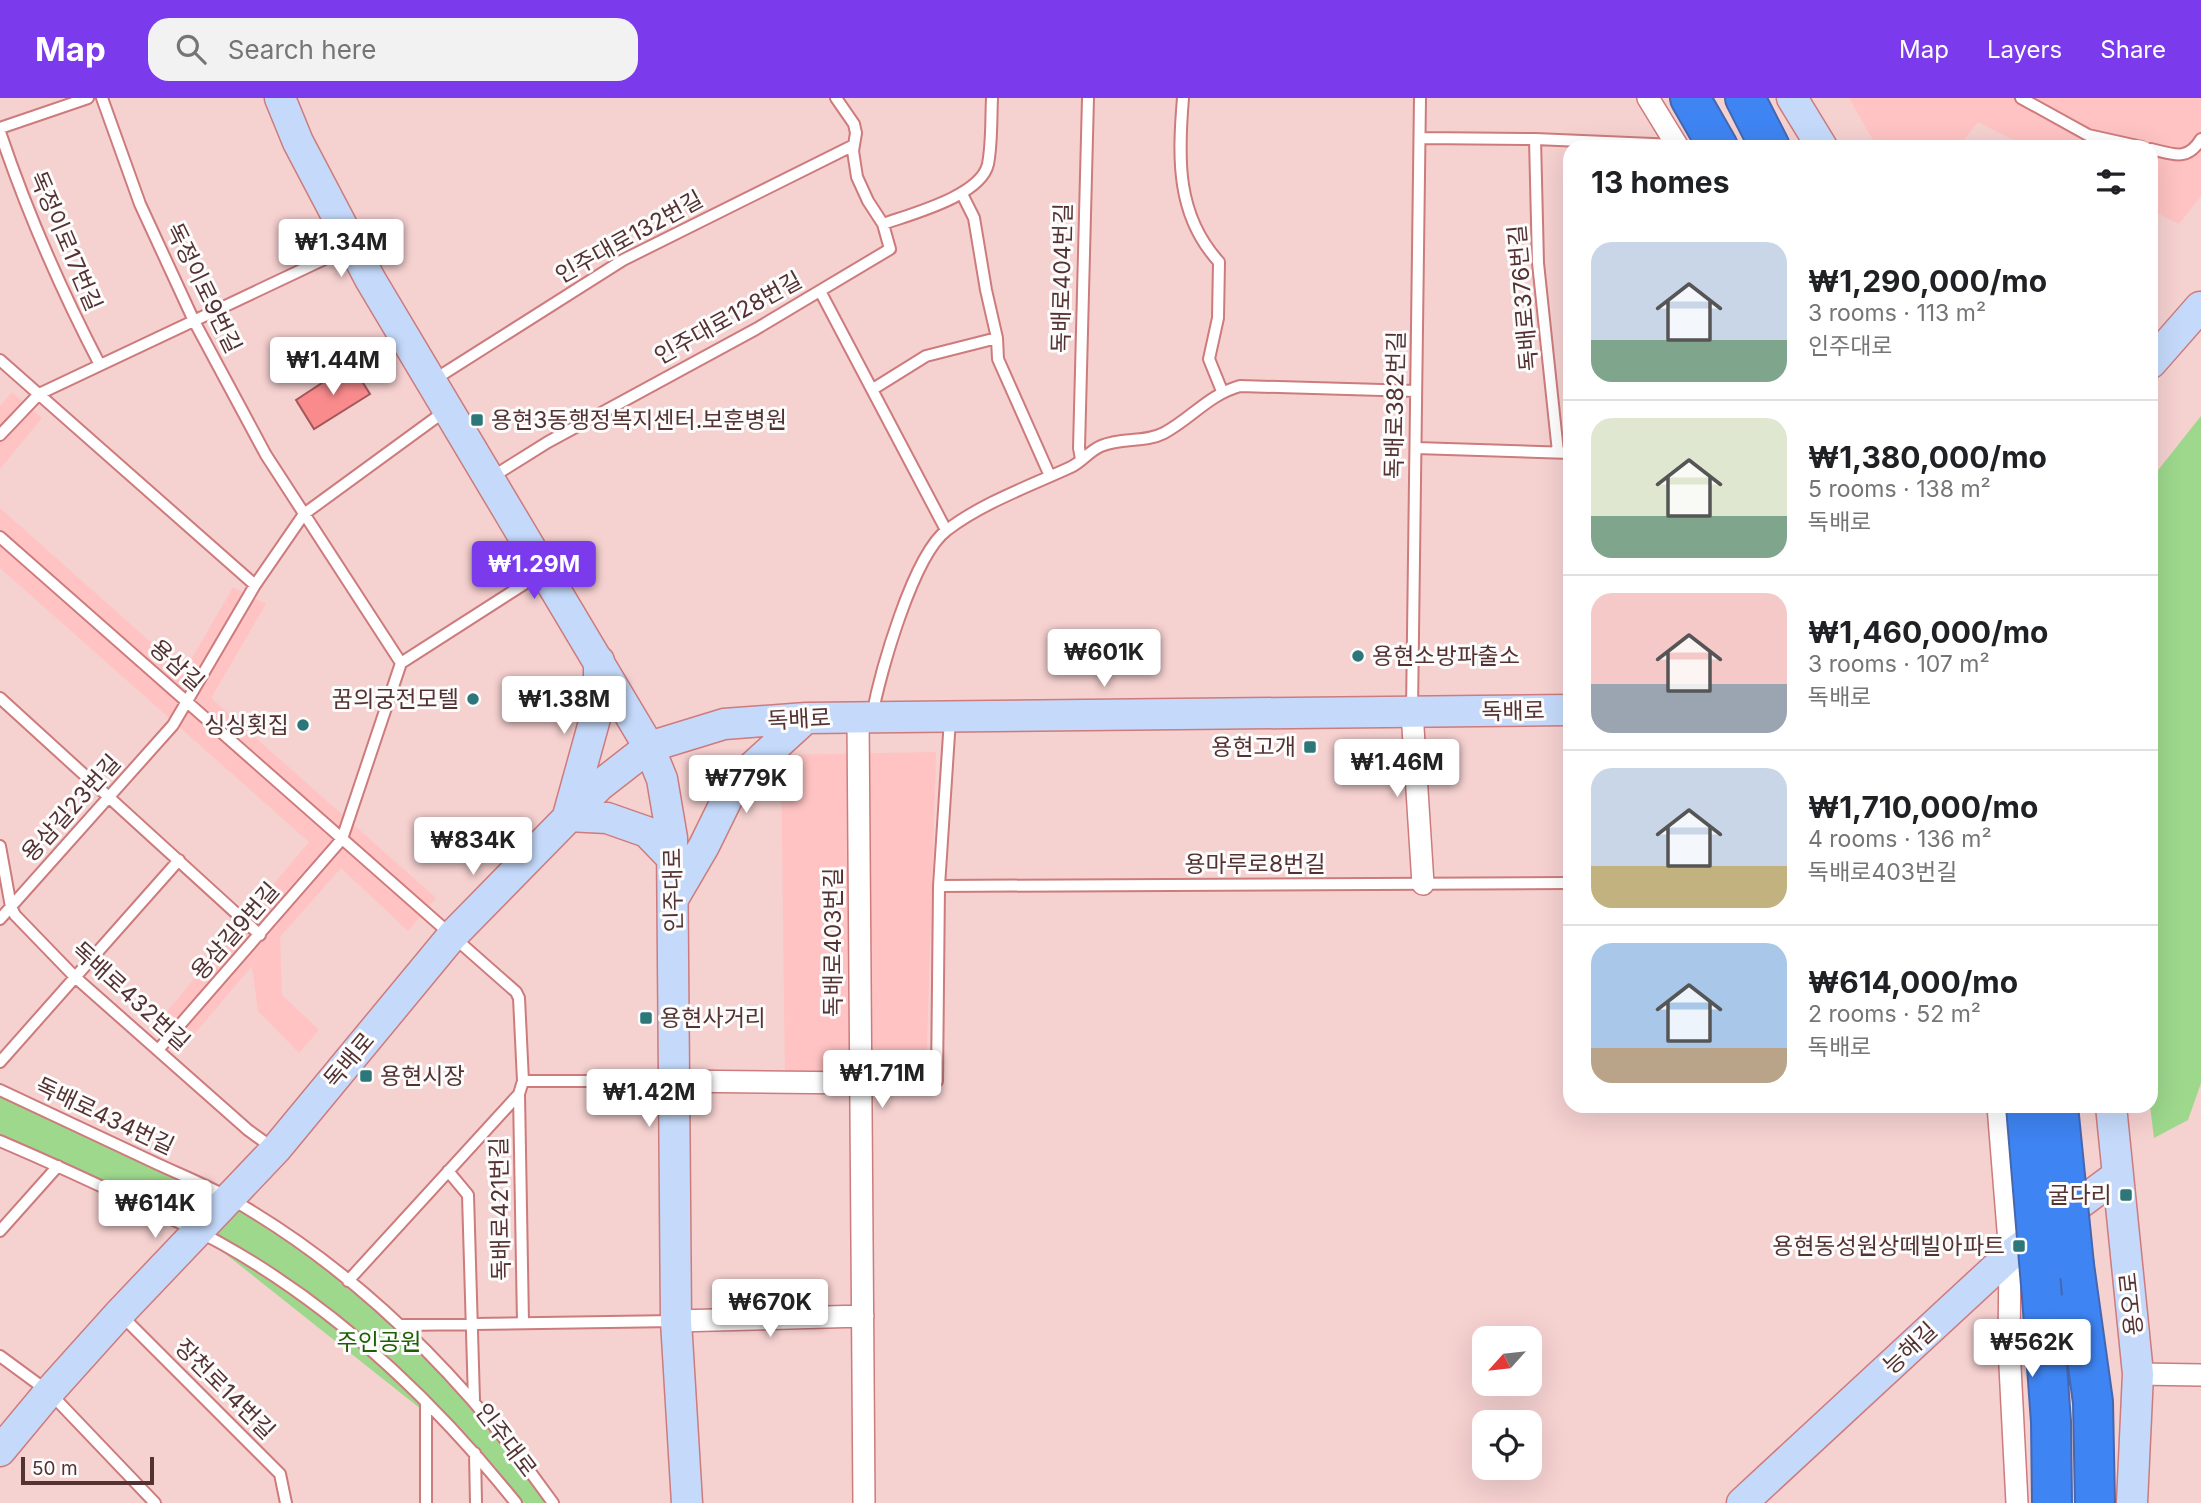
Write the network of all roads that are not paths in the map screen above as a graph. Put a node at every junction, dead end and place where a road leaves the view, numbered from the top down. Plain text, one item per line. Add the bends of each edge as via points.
1 (88, 98) edge
2 (102, 98) edge
3 (280, 98) edge
4 (836, 98) edge
5 (992, 98) edge
6 (1087, 98) edge
7 (1183, 98) edge
8 (1420, 98) edge
9 (1648, 98) edge
10 (1690, 98) edge
11 (1745, 98) edge
12 (1792, 98) edge
13 (2021, 98) edge
14 (0, 130) edge
15 (1420, 138) junction
16 (1535, 139) junction
17 (2201, 139) edge
18 (1563, 140) edge
19 (1674, 140) edge
20 (1714, 140) edge
21 (1766, 140) edge
22 (1818, 140) edge
23 (2110, 140) edge
24 (854, 145) junction
25 (2158, 151) edge
26 (962, 194) junction
27 (883, 224) junction
28 (353, 246) junction
29 (820, 291) junction
30 (2201, 306) edge
31 (194, 321) junction
32 (997, 338) junction
33 (2158, 355) edge
34 (0, 360) edge
35 (100, 365) junction
36 (432, 381) junction
37 (873, 389) junction
38 (1222, 391) junction
39 (1416, 391) junction
40 (39, 394) junction
41 (448, 409) junction
42 (0, 435) edge
43 (1563, 446) edge
44 (1416, 448) junction
45 (1563, 453) edge
46 (1081, 460) junction
47 (1050, 476) junction
48 (490, 479) junction
49 (304, 514) junction
50 (946, 530) junction
51 (0, 537) edge
52 (545, 571) junction
53 (256, 584) junction
54 (599, 661) junction
55 (401, 663) junction
56 (0, 698) edge
57 (188, 703) junction
58 (1563, 710) edge
59 (1412, 712) junction
60 (950, 715) junction
61 (865, 717) junction
62 (806, 718) junction
63 (649, 747) junction
64 (109, 797) junction
65 (568, 816) junction
66 (342, 839) junction
67 (0, 846) edge
68 (672, 858) junction
69 (179, 860) junction
70 (1563, 883) edge
71 (1423, 884) junction
72 (939, 886) junction
73 (673, 899) junction
74 (11, 906) junction
75 (0, 919) edge
76 (260, 935) junction
77 (452, 936) junction
78 (75, 976) junction
79 (158, 1050) junction
80 (0, 1062) edge
81 (674, 1080) junction
82 (523, 1081) junction
83 (861, 1083) junction
84 (0, 1090) edge
85 (519, 1094) junction
86 (2003, 1113) edge
87 (2004, 1113) edge
88 (2059, 1113) edge
89 (2112, 1113) edge
90 (0, 1141) edge
91 (276, 1149) junction
92 (58, 1166) junction
93 (449, 1171) junction
94 (2118, 1175) junction
95 (230, 1199) junction
96 (0, 1231) edge
97 (198, 1232) junction
98 (2010, 1255) junction
99 (348, 1281) junction
100 (120, 1313) junction
101 (863, 1316) junction
102 (676, 1321) junction
103 (523, 1323) junction
104 (472, 1324) junction
105 (402, 1325) junction
106 (0, 1356) edge
107 (2138, 1374) junction
108 (2201, 1375) edge
109 (49, 1392) junction
110 (474, 1400) junction
111 (426, 1403) junction
112 (0, 1451) edge
113 (475, 1452) junction
114 (155, 1503) edge
115 (286, 1503) edge
116 (426, 1503) edge
117 (476, 1503) edge
118 (516, 1503) edge
119 (553, 1503) edge
120 (687, 1503) edge
121 (864, 1503) edge
122 (1742, 1503) edge
123 (2017, 1503) edge
124 (2052, 1503) edge
125 (2095, 1503) edge
126 (2132, 1503) edge

1 - 14 lane
2 - 31 lane, 독정이로9번길 via 140,204
3 - 28 main road, 인주대로
4 - 24 lane via 854,124
5 - 26 lane via 988,164 982,178
6 - 46 lane, 독배로404번길
7 - 38 lane via 1184,198 1205,246 1219,262 1218,318 1209,359
8 - 15 lane, 독배로382번길
9 - 19 street
10 - 20 highway
11 - 21 highway
12 - 22 main road
13 - 23 lane via 2088,135
14 - 35 lane, 독정이로17번길 via 63,294
15 - 16 lane
15 - 39 lane, 독배로382번길
16 - 18 lane
16 - 43 lane, 독배로376번길 via 1538,263
17 - 25 lane via 2195,150 2180,156
24 - 27 lane via 857,177
24 - 36 lane, 인주대로132번길 via 623,260
26 - 27 lane
26 - 32 lane via 974,218
27 - 29 lane, 인주대로128번길 via 890,249
28 - 31 lane
28 - 36 main road, 인주대로
29 - 37 lane
29 - 48 lane, 인주대로128번길
30 - 33 main road
31 - 35 lane
31 - 49 lane, 독정이로9번길 via 266,455
32 - 37 lane via 926,356
32 - 47 lane via 998,359
34 - 40 lane
35 - 40 lane
36 - 41 main road, 인주대로
37 - 50 lane
38 - 39 lane via 1240,386
38 - 46 lane via 1163,433 1112,441
39 - 44 lane, 독배로382번길
40 - 42 lane
40 - 53 lane
41 - 48 main road, 인주대로
41 - 49 lane, 용삼길23번길
44 - 45 lane, 독배로376번길
44 - 59 lane, 독배로382번길
46 - 47 lane
47 - 50 lane
48 - 52 main road, 인주대로
49 - 53 lane, 용삼길23번길
49 - 55 lane, 독정이로9번길
50 - 61 lane via 918,569
51 - 57 lane, 용삼길
52 - 54 main road, 인주대로
52 - 55 lane
53 - 57 lane, 용삼길23번길
54 - 63 main road, 인주대로
54 - 65 main road via 599,704
55 - 66 lane
56 - 64 lane
57 - 64 lane, 용삼길23번길
57 - 66 lane, 용삼길
58 - 59 main road, 독배로
59 - 60 main road, 독배로
59 - 71 street
60 - 61 main road, 독배로
60 - 72 lane
61 - 62 main road, 독배로
61 - 83 street, 독배로403번길
62 - 63 main road, 독배로 via 724,724
62 - 73 main road via 729,795
63 - 65 main road, 독배로
63 - 68 main road, 인주대로 via 662,779 673,838
64 - 69 lane
64 - 74 lane, 용삼길23번길
65 - 68 main road via 607,818 646,832
65 - 77 main road, 독배로
66 - 76 lane, 용삼길9번길
66 - 77 lane, 용삼길
67 - 74 lane, 독배로432번길
68 - 73 main road, 인주대로
69 - 76 lane
69 - 78 lane
70 - 71 lane, 용마루로8번길
71 - 72 lane, 용마루로8번길
72 - 83 lane via 937,1081
73 - 81 main road, 인주대로
74 - 75 lane, 용삼길23번길
74 - 78 lane, 독배로432번길
76 - 79 lane, 용삼길9번길
77 - 82 lane, 독배로421번길 via 519,998
77 - 91 main road, 독배로
78 - 79 lane, 독배로432번길
78 - 80 lane
79 - 91 lane, 독배로432번길
81 - 82 lane
81 - 83 street
81 - 102 main road, 인주대로
82 - 85 lane, 독배로421번길
83 - 101 street, 독배로403번길
84 - 95 lane, 독배로434번길
85 - 93 lane, 독배로421번길
85 - 103 lane, 독배로421번길
86 - 98 street
87 - 124 highway, bridge via 2042,1297
88 - 125 highway, bridge via 2093,1402
89 - 94 main road, 용오로
90 - 92 lane
91 - 95 main road, 독배로
92 - 96 lane
92 - 97 lane
93 - 99 lane
93 - 104 lane via 468,1195
94 - 98 main road, 능해길
94 - 107 main road, 용오로
95 - 97 main road, 독배로
95 - 99 lane
97 - 100 main road, 독배로
97 - 111 lane via 322,1311
98 - 122 main road, 능해길
98 - 123 street via 2009,1348
99 - 105 lane
100 - 109 main road, 독배로
100 - 115 lane, 장천로14번길 via 280,1474
101 - 102 street
101 - 121 street, 독배로403번길
102 - 103 lane
102 - 120 main road, 인주대로
103 - 104 lane
104 - 105 lane
104 - 110 lane, 인주대로
105 - 110 lane
106 - 109 lane
107 - 108 street
107 - 126 main road, 용오로
109 - 112 main road, 독배로
109 - 114 lane
110 - 119 lane, 인주대로
111 - 113 lane
111 - 116 lane
113 - 117 lane
113 - 118 lane

